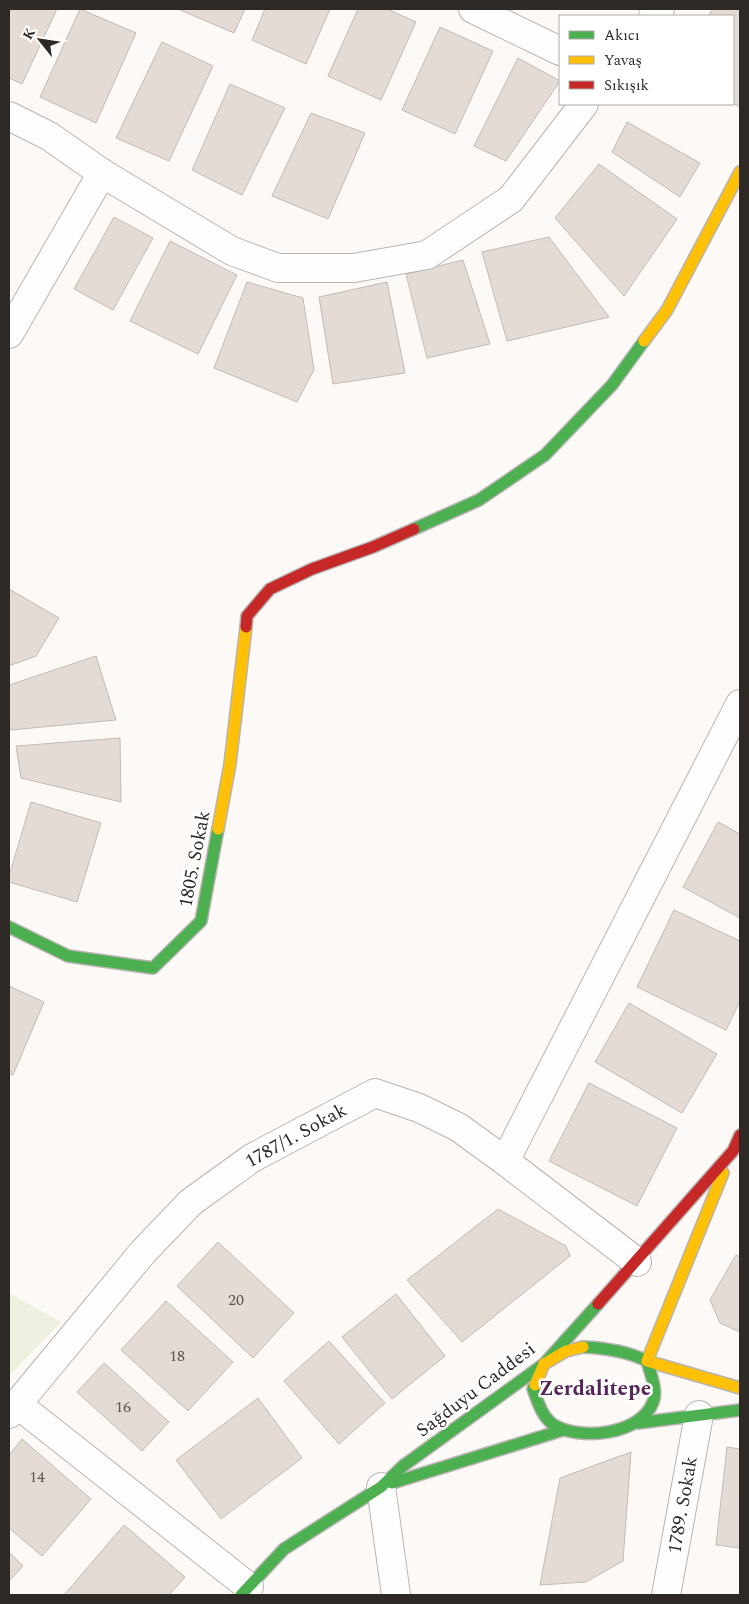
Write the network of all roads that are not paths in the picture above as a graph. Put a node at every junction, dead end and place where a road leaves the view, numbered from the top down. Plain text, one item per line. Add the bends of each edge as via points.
1 (473, 9) edge
2 (559, 51) edge
3 (583, 105) edge
4 (9, 116) edge
5 (740, 172) edge
6 (102, 173) junction
7 (9, 334) edge
8 (740, 704) edge
9 (9, 927) edge
10 (740, 1135) edge
11 (732, 1150) junction
12 (505, 1161) junction
13 (637, 1262) junction
14 (647, 1361) junction
15 (544, 1364) junction
16 (740, 1388) edge
17 (13, 1409) edge
18 (740, 1410) edge
19 (699, 1415) junction
20 (638, 1423) junction
21 (563, 1430) junction
22 (381, 1487) junction
23 (245, 1591) edge
24 (396, 1595) edge
25 (666, 1595) edge

1 - 2 street
3 - 6 street via 511,199 427,255 354,268 278,268 232,251
4 - 6 street via 50,136
5 - 9 street, 1805. Sokak via 667,310 612,385 545,455 480,500 270,589 247,616 230,764 201,921 153,968 68,956
6 - 7 street
8 - 12 street
10 - 11 street, Sağduyu Caddesi
11 - 13 street, Sağduyu Caddesi
11 - 14 street
12 - 13 street, 1787/1. Sokak
12 - 17 street, 1787/1. Sokak via 450,1123 375,1093 252,1158 191,1202 143,1252
13 - 15 street, Sağduyu Caddesi
14 - 15 street via 634,1354 607,1348 583,1347 566,1351
14 - 16 street
14 - 20 street via 653,1402
15 - 21 street via 534,1389 547,1418
15 - 22 street, Sağduyu Caddesi via 403,1466
17 - 23 street
18 - 19 street
19 - 20 street
19 - 25 street, 1789. Sokak
20 - 21 street via 616,1431
21 - 22 street
22 - 23 street, Sağduyu Caddesi via 284,1549
22 - 24 street

